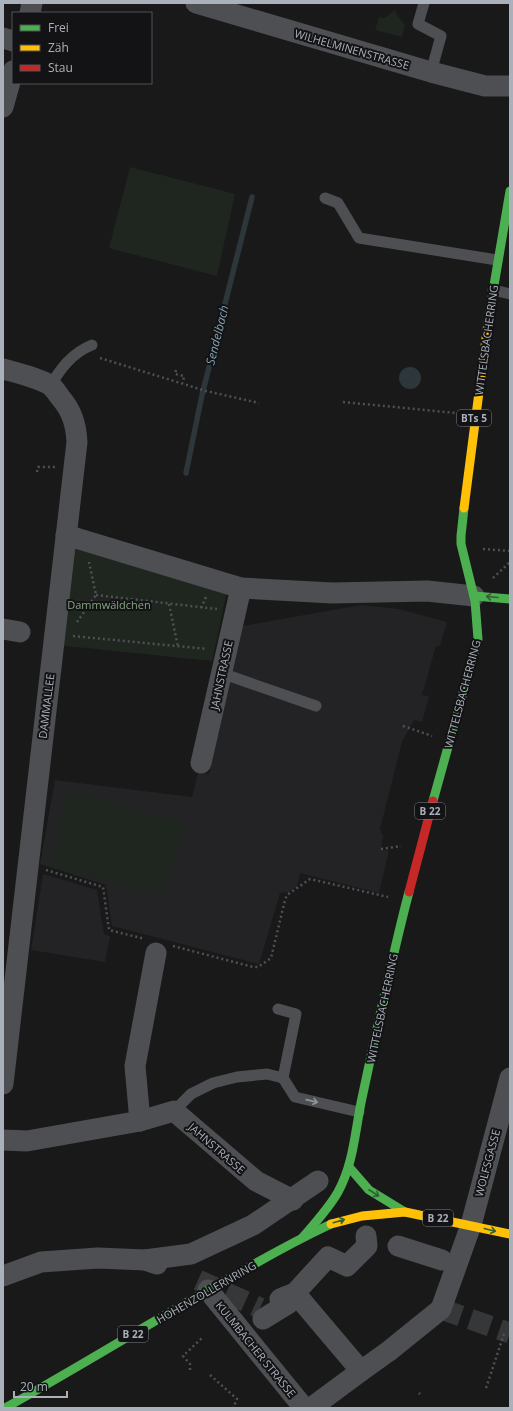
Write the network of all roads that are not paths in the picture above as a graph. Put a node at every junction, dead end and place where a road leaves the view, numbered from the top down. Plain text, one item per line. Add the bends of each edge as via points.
1 (196, 3) edge
2 (424, 3) edge
3 (9, 72) edge
4 (431, 72) junction
5 (510, 86) edge
6 (3, 107) edge
7 (510, 191) edge
8 (325, 198) dead end
9 (497, 260) junction
10 (493, 290) junction
11 (510, 294) edge
12 (92, 345) dead end
13 (3, 369) edge
14 (50, 386) junction
15 (75, 538) junction
16 (241, 588) junction
17 (474, 596) junction
18 (510, 599) edge
19 (221, 673) junction
20 (316, 706) dead end
21 (201, 763) dead end
22 (158, 948) road end
23 (278, 1009) dead end
24 (283, 1078) junction
25 (510, 1078) edge
26 (3, 1084) edge
27 (174, 1111) junction
28 (359, 1112) junction
29 (140, 1121) junction
30 (3, 1140) edge
31 (350, 1167) junction
32 (318, 1181) dead end
33 (293, 1200) junction
34 (405, 1212) junction
35 (471, 1225) junction
36 (510, 1234) edge
37 (366, 1236) dead end
38 (303, 1237) junction
39 (398, 1246) dead end
40 (145, 1260) junction
41 (442, 1260) dead end
42 (175, 1269) dead end
43 (3, 1276) edge
44 (208, 1290) junction
45 (287, 1296) junction
46 (263, 1319) dead end
47 (361, 1371) junction
48 (9, 1407) edge
49 (304, 1408) edge
50 (311, 1408) edge

1 - 4 street, WILHELMINENSTRASSE
2 - 4 lane via 418,24 441,36
3 - 6 street
4 - 5 street, WILHELMINENSTRASSE via 485,86
7 - 9 main road, WITTELSBACHERRING / BTs 5
8 - 9 lane via 338,203 359,238
9 - 10 main road, WITTELSBACHERRING / BTs 5
10 - 11 lane
10 - 17 main road, WITTELSBACHERRING / BTs 5 via 474,415 461,536 461,547
12 - 14 lane via 74,355
13 - 14 street, DAMMALLEE via 27,375
14 - 15 street, DAMMALLEE via 70,410 76,431
15 - 16 street
15 - 26 street, DAMMALLEE via 28,864
16 - 17 street via 332,593 426,592
16 - 19 street, JAHNSTRASSE
18 -> 17 main road
17 - 28 main road, WITTELSBACHERRING / B 22 via 478,639 406,901
19 - 20 lane
19 - 21 street, JAHNSTRASSE
22 - 29 street via 135,1066
23 - 24 lane via 296,1014
24 - 27 lane via 267,1074 213,1083 191,1094
24 -> 28 lane via 295,1097
25 - 35 street, WOLFSGASSE
27 - 29 street
27 - 33 street, JAHNSTRASSE via 256,1181
28 - 31 main road, WITTELSBACHERRING / B 22
29 - 30 street via 27,1141
31 -> 34 main road, B 22 via 369,1190
31 - 38 main road, B 22 via 338,1192
32 - 33 street
33 - 40 street via 253,1225 191,1254
34 - 35 main road, B 22
38 -> 34 main road, B 22 via 336,1222 362,1216
35 -> 36 main road, B 22
35 - 47 street via 441,1309
37 - 45 street via 367,1246 347,1266 328,1257
38 - 44 main road, HOHENZOLLERNRING / B 22
39 - 41 street
40 - 42 street
40 - 43 street via 98,1258 42,1262
44 - 48 main road, HOHENZOLLERNRING / B 22
44 - 49 street, KULMBACHER STRASSE
45 - 46 street via 289,1303
45 - 47 street
47 - 50 street

